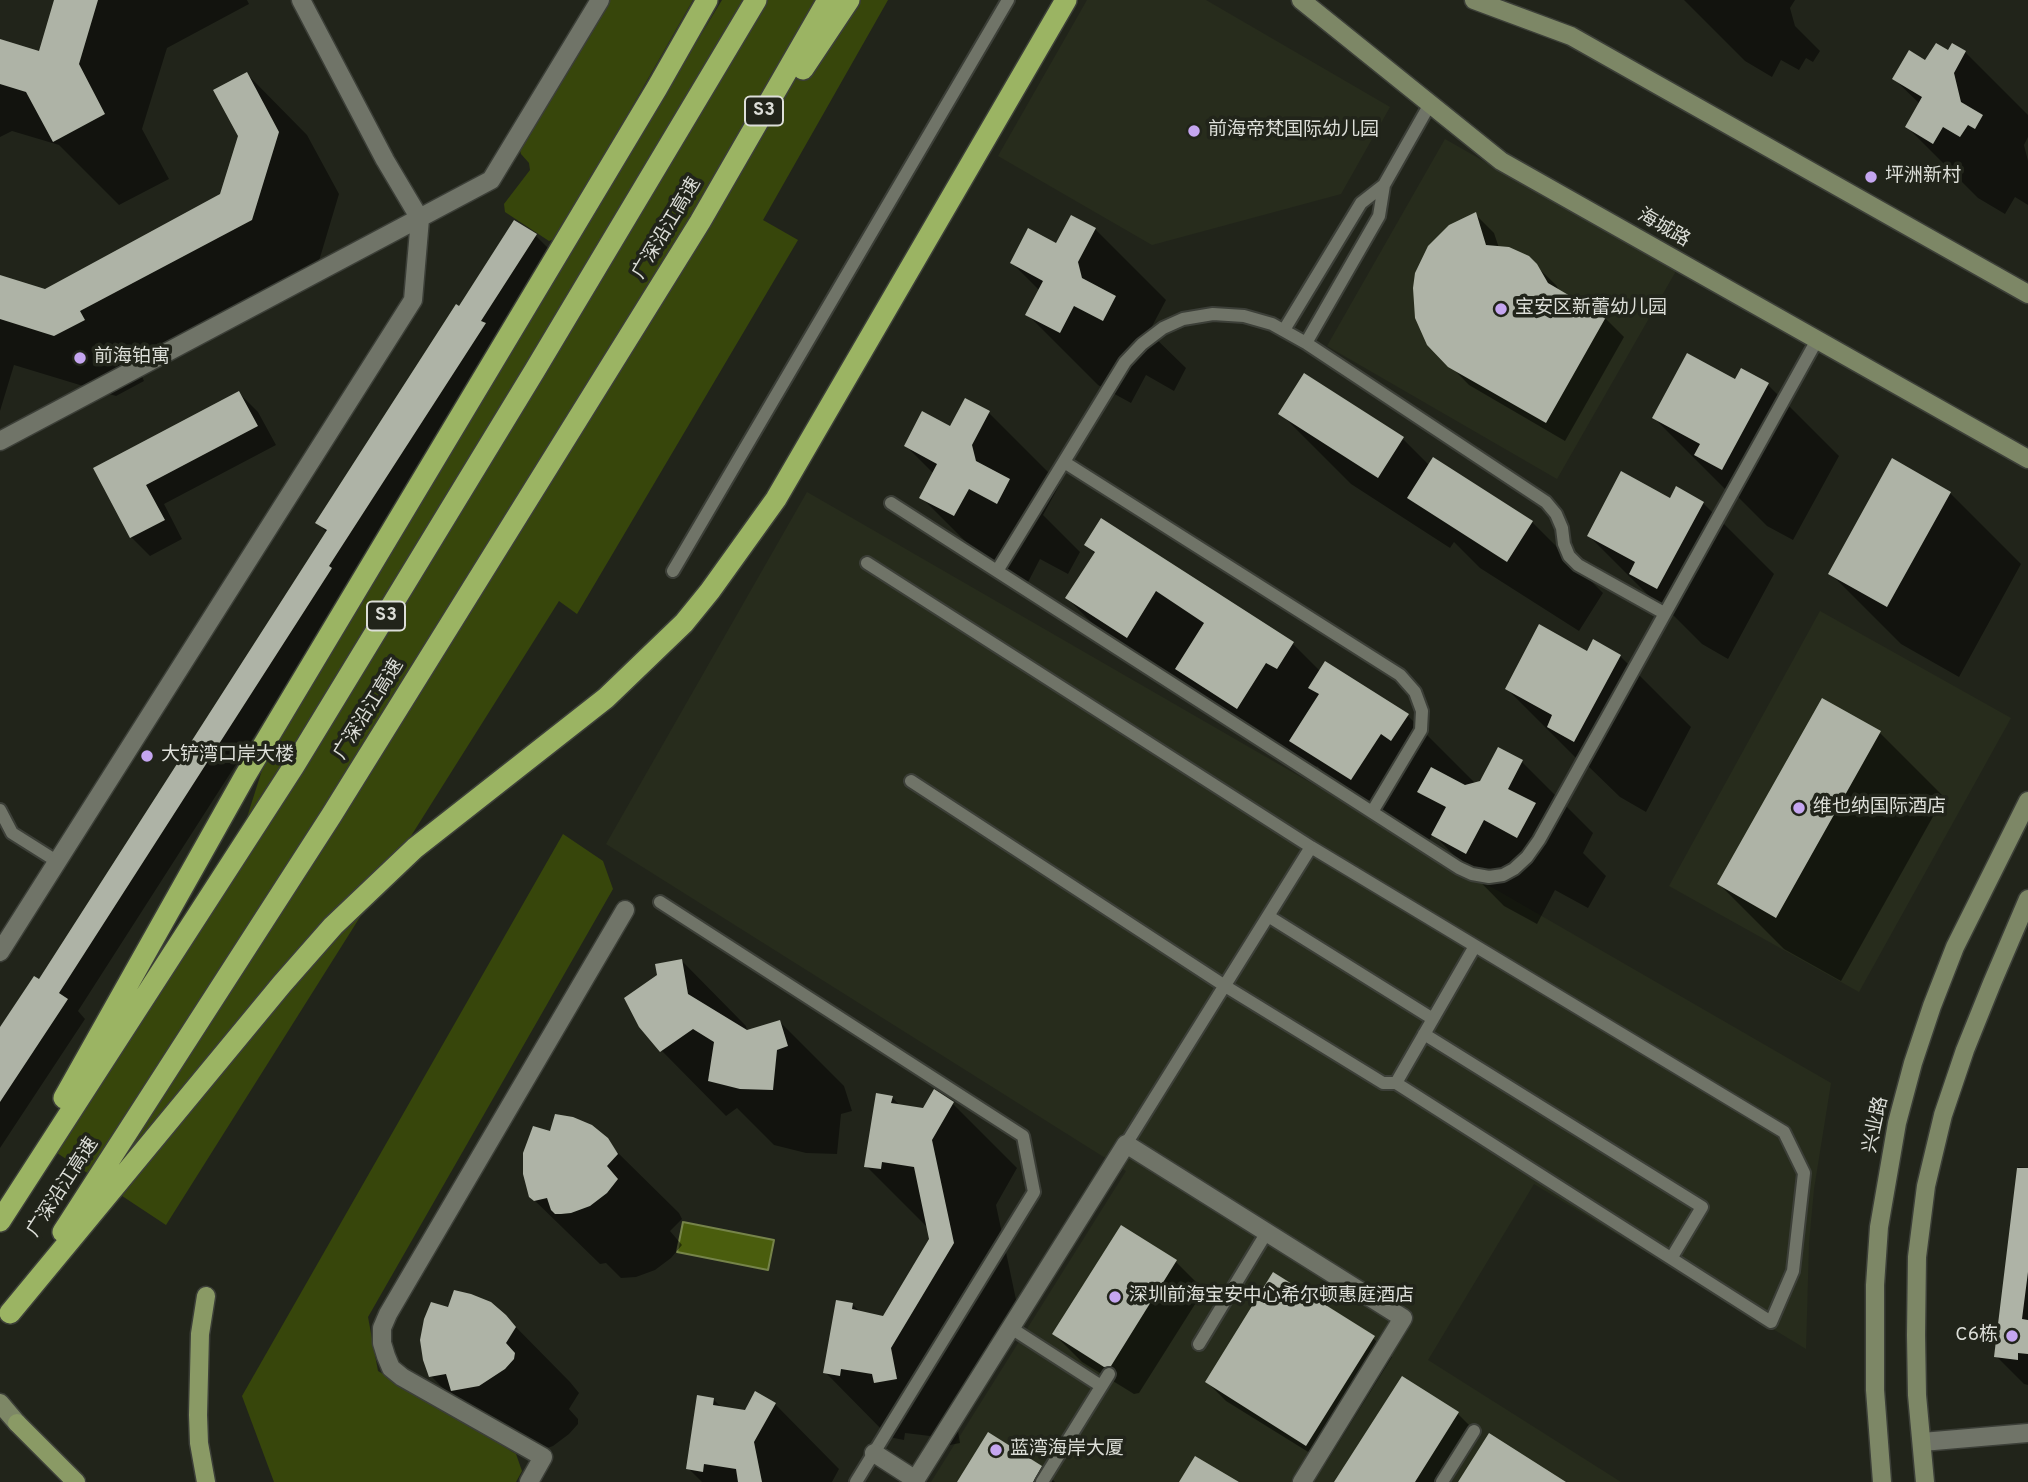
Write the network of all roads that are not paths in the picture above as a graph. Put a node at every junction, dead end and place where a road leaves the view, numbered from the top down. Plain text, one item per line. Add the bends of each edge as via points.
1 (300, 0) edge
2 (600, 0) edge
3 (707, 0) edge
4 (756, 0) edge
5 (828, 0) edge
6 (849, 0) edge
7 (1008, 0) edge
8 (1066, 0) edge
9 (1301, 0) edge
10 (1474, 0) edge
11 (1430, 104) junction
12 (1384, 185) junction
13 (420, 219) junction
14 (700, 222) junction
15 (2028, 294) edge
16 (1284, 330) junction
17 (1817, 340) junction
18 (1306, 342) junction
19 (0, 441) edge
20 (2028, 459) edge
21 (1065, 461) junction
22 (891, 503) dead end
23 (867, 564) dead end
24 (673, 571) dead end
25 (997, 571) junction
26 (1664, 612) junction
27 (911, 781) dead end
28 (2028, 801) edge
29 (0, 810) edge
30 (1372, 812) junction
31 (1311, 847) junction
32 (58, 862) junction
33 (2028, 900) edge
34 (660, 902) dead end
35 (625, 910) dead end
36 (1268, 916) junction
37 (1475, 946) junction
38 (0, 952) edge
39 (1224, 986) junction
40 (1433, 1019) junction
41 (1424, 1034) junction
42 (1396, 1083) junction
43 (1126, 1144) junction
44 (0, 1213) edge
45 (0, 1221) edge
46 (1267, 1232) junction
47 (1672, 1257) junction
48 (206, 1296) dead end
49 (5, 1320) edge
50 (1011, 1328) junction
51 (1199, 1344) dead end
52 (1109, 1374) dead end
53 (1101, 1386) junction
54 (0, 1403) edge
55 (1474, 1431) dead end
56 (2028, 1433) edge
57 (1922, 1442) junction
58 (874, 1453) junction
59 (915, 1481) edge
60 (76, 1482) edge
61 (206, 1482) edge
62 (528, 1482) edge
63 (856, 1482) edge
64 (1042, 1482) edge
65 (1302, 1482) edge
66 (1442, 1482) edge
67 (1882, 1482) edge
68 (1925, 1482) edge

1 - 13 street
2 - 13 street via 491,180
3 - 44 highway via 244,776
4 - 45 highway, 广深沿江高速 / S3 via 301,755
5 - 14 highway, 广深沿江高速 / S3
6 - 14 highway
7 - 24 lane
8 - 49 highway via 776,499 710,591 684,623 606,698 415,848 333,926
9 - 11 main road, 海城路
10 - 15 main road via 1571,36
11 - 12 lane
11 - 17 main road, 海城路 via 1501,161
12 - 16 lane via 1360,203
12 - 18 lane via 1379,216
13 - 19 street
13 - 32 street via 413,300
14 - 49 highway, 广深沿江高速 / S3 via 331,816
16 - 18 lane
16 - 21 lane via 1244,316 1213,314 1163,328 1125,362
17 - 20 main road, 海城路
17 - 26 lane
18 - 26 lane via 1546,502 1556,514 1569,556 1578,565
21 - 25 lane
21 - 30 lane via 1400,676 1415,692 1422,711 1421,730
22 - 25 lane
23 - 31 lane
25 - 30 lane
26 - 30 lane via 1539,840 1514,869 1489,877 1472,874
27 - 39 lane
28 - 67 main road, 兴业路 via 1955,947 1897,1123 1879,1227 1875,1285 1875,1390
29 - 32 lane via 12,833
31 - 36 lane
31 - 37 lane
32 - 38 street
33 - 57 main road via 1965,1049 1926,1186 1917,1257 1917,1395
34 - 58 lane via 1023,1136 1034,1192
35 - 62 street via 382,1328 386,1356 402,1377 543,1457
36 - 39 lane
36 - 40 lane
37 - 40 lane
37 - 47 lane via 1784,1132 1804,1174 1793,1271 1771,1322
39 - 42 lane via 1383,1083
39 - 43 lane
40 - 41 lane
41 - 42 lane
41 - 47 lane via 1702,1207
42 - 47 lane
43 - 46 street
43 - 50 street
46 - 51 lane
46 - 65 street via 1403,1318
48 - 61 main road via 198,1415
50 - 53 lane
50 - 59 street
52 - 53 lane
53 - 64 lane
54 - 60 main road
55 - 66 lane
56 - 57 street
57 - 68 main road
58 - 59 street
58 - 63 lane

